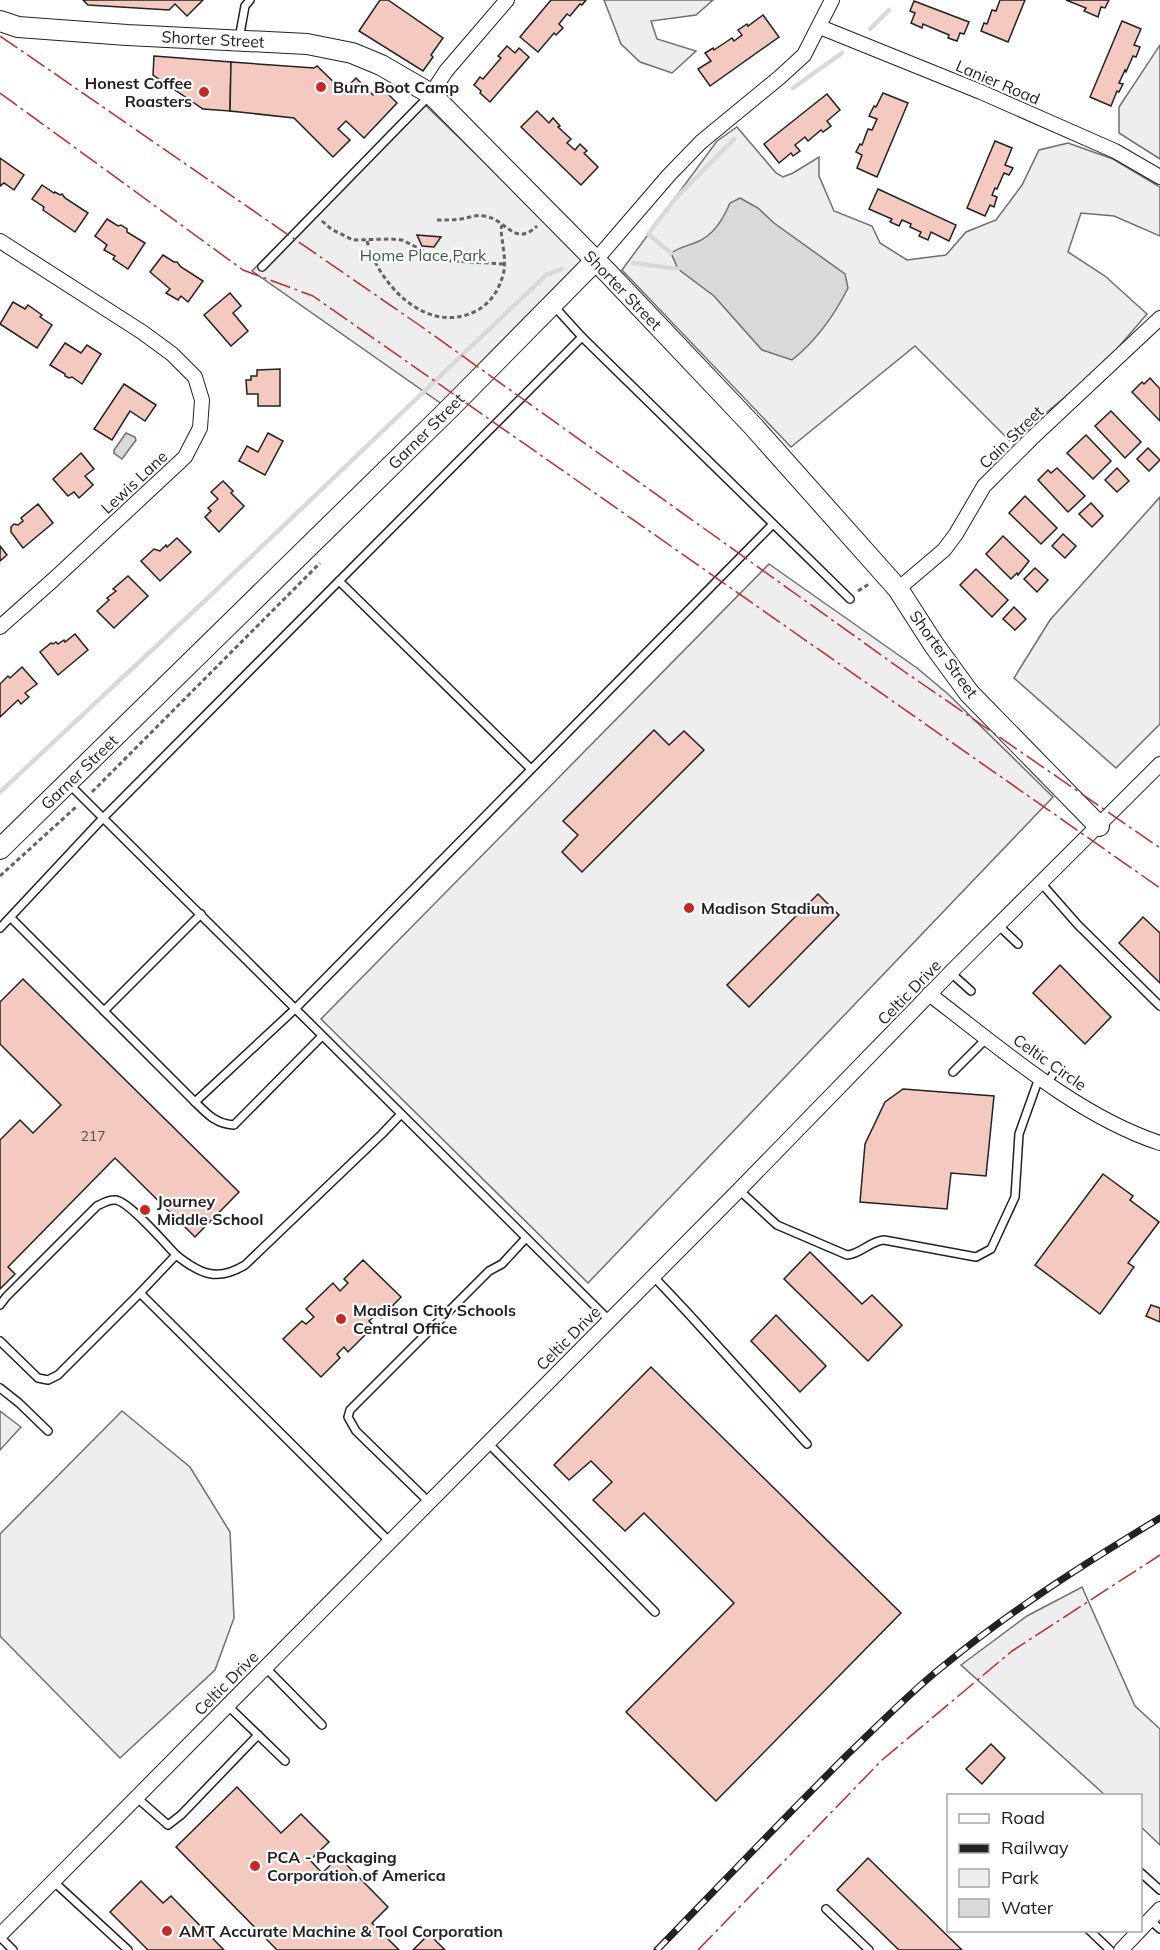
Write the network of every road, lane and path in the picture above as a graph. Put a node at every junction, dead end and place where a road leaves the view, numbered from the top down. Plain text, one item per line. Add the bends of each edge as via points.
1 (250, 0) edge
2 (507, 0) edge
3 (832, 0) edge
4 (0, 21) edge
5 (819, 27) junction
6 (239, 39) junction
7 (431, 94) junction
8 (1160, 177) edge
9 (314, 213) junction
10 (437, 220) dead end
11 (502, 225) junction
12 (537, 226) dead end
13 (367, 241) junction
14 (1, 245) edge
15 (595, 261) junction
16 (505, 264) junction
17 (262, 267) dead end
18 (553, 305) junction
19 (1160, 318) edge
20 (582, 337) junction
21 (773, 524) junction
22 (339, 581) junction
23 (898, 589) junction
24 (850, 599) dead end
25 (0, 627) edge
26 (1160, 764) edge
27 (531, 770) junction
28 (68, 783) junction
29 (103, 818) junction
30 (1099, 826) junction
31 (0, 849) edge
32 (1041, 883) junction
33 (201, 914) junction
34 (11, 918) junction
35 (998, 925) junction
36 (0, 928) edge
37 (1018, 944) dead end
38 (951, 973) junction
39 (971, 991) dead end
40 (930, 994) junction
41 (1160, 1006) edge
42 (295, 1009) junction
43 (104, 1011) junction
44 (322, 1035) junction
45 (987, 1038) junction
46 (1058, 1066) dead end
47 (953, 1072) dead end
48 (1043, 1081) junction
49 (195, 1102) junction
50 (401, 1114) junction
51 (1160, 1142) edge
52 (739, 1190) junction
53 (526, 1238) junction
54 (176, 1255) junction
55 (652, 1276) junction
56 (140, 1293) junction
57 (0, 1305) edge
58 (609, 1320) junction
59 (0, 1341) edge
60 (0, 1388) edge
61 (48, 1431) dead end
62 (488, 1443) junction
63 (807, 1444) dead end
64 (429, 1502) junction
65 (390, 1542) junction
66 (655, 1612) dead end
67 (265, 1667) junction
68 (227, 1705) junction
69 (322, 1725) dead end
70 (258, 1735) junction
71 (285, 1761) dead end
72 (136, 1797) junction
73 (1142, 1874) edge
74 (53, 1881) junction
75 (1160, 1890) edge
76 (826, 1909) dead end
77 (1091, 1932) edge
78 (1141, 1932) edge
79 (0, 1936) edge
80 (13, 1950) edge
81 (128, 1950) edge
82 (869, 1950) edge
83 (1110, 1950) edge
84 (1121, 1950) edge

1 - 6 lane via 245,6
2 - 7 street
3 - 5 street, Garner Street
4 - 6 street, Shorter Street via 18,27
5 - 8 street, Lanier Road via 1114,150
5 - 15 street, Garner Street via 804,55 701,142
6 - 7 street, Shorter Street via 307,44 352,53
7 - 9 lane
7 - 15 street, Shorter Street
9 - 13 path via 344,236
9 - 17 lane
10 - 11 path via 480,215
11 - 12 path via 523,235
11 - 16 path
13 - 16 path via 402,240 440,259
13 - 16 path via 388,284 419,309 443,319 482,308 499,287
14 - 25 street, Lewis Lane via 172,354 195,377 202,400 201,428 185,457
15 - 18 street, Garner Street
15 - 23 street, Shorter Street via 753,426
18 - 20 lane
18 - 28 street, Garner Street
19 - 23 street, Cain Street via 984,486 944,550
20 - 21 lane
20 - 22 lane
21 - 24 lane
21 - 27 lane
22 - 27 lane
22 - 29 lane
23 - 30 street, Shorter Street via 969,693
26 - 30 street, Celtic Drive
27 - 42 lane
28 - 29 lane
28 - 31 street, Garner Street
29 - 33 lane
29 - 34 lane
30 - 32 street, Celtic Drive
32 - 35 street, Celtic Drive
32 - 41 lane
33 - 42 lane
33 - 43 lane
34 - 36 lane
34 - 43 lane
35 - 37 lane
35 - 38 street, Celtic Drive
38 - 39 lane
38 - 40 street, Celtic Drive
40 - 45 street, Celtic Circle
40 - 52 street, Celtic Drive
42 - 44 lane
42 - 49 lane
43 - 49 lane
44 - 49 lane via 234,1125 222,1124
44 - 50 lane
45 - 47 lane
45 - 48 street, Celtic Circle
46 - 48 lane
48 - 51 street, Celtic Circle via 1132,1134
48 - 52 lane via 1019,1134 1015,1197 991,1249 976,1257 885,1240 847,1255 777,1225
50 - 53 lane
50 - 54 lane via 245,1265 231,1273 203,1273
52 - 55 street, Celtic Drive
53 - 58 lane
53 - 64 lane via 350,1410 348,1417 356,1431
54 - 56 lane
54 - 57 lane via 127,1206 116,1200 106,1201
55 - 58 street, Celtic Drive
55 - 63 lane
56 - 59 lane via 58,1375 48,1380 38,1378
56 - 65 lane
58 - 62 street, Celtic Drive
60 - 61 lane
62 - 64 street, Celtic Drive
62 - 66 lane
64 - 65 street, Celtic Drive
65 - 67 street, Celtic Drive
67 - 68 street, Celtic Drive
67 - 69 lane
68 - 70 lane
68 - 72 street, Celtic Drive
70 - 71 lane
70 - 72 lane via 168,1825
72 - 74 street, Celtic Drive
73 - 75 lane
74 - 79 street, Celtic Drive
74 - 81 lane
76 - 82 lane
77 - 83 lane
78 - 84 street
79 - 80 lane

